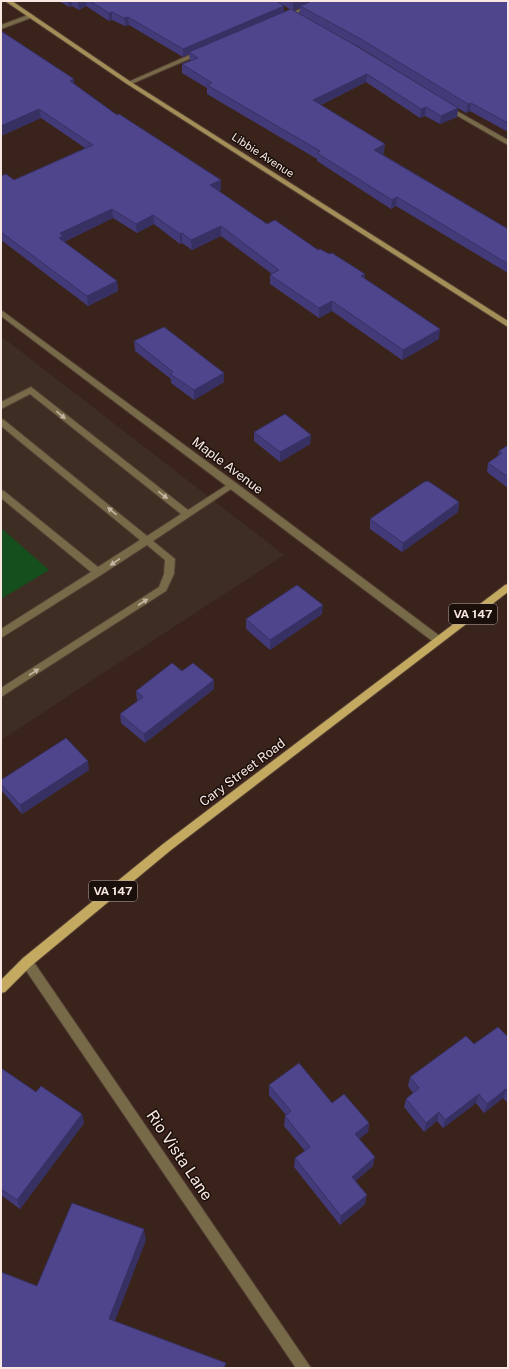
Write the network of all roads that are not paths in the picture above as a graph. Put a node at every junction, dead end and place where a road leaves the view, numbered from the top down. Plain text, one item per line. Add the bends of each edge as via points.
1 (8, 1) edge
2 (324, 1) edge
3 (289, 13) junction
4 (31, 16) junction
5 (298, 18) edge
6 (277, 20) edge
7 (1, 27) edge
8 (205, 51) edge
9 (129, 83) junction
10 (440, 103) edge
11 (508, 143) edge
12 (1, 312) edge
13 (508, 325) edge
14 (1, 406) edge
15 (1, 422) edge
16 (233, 485) junction
17 (1, 493) edge
18 (187, 514) junction
19 (147, 540) junction
20 (98, 573) junction
21 (508, 587) edge
22 (1, 634) edge
23 (438, 640) junction
24 (1, 694) edge
25 (27, 962) junction
26 (1, 978) edge
27 (1, 988) edge
28 (300, 1366) edge

1 - 4 main road, Libbie Avenue
2 - 3 street
3 - 5 street
3 - 6 street
4 - 7 street
4 - 9 main road, Libbie Avenue
8 - 9 street
9 - 13 main road, Libbie Avenue
10 - 11 street
12 - 16 street, Maple Avenue
14 -> 18 street via 31,390
19 -> 15 street
16 - 18 street
16 - 23 street, Maple Avenue
17 - 20 street
18 - 19 street
19 -> 20 street
24 -> 19 street via 163,589 169,574 170,559
20 - 22 street
21 - 23 main road, Cary Street Road / VA 147
23 - 25 main road, Cary Street Road / VA 147 via 167,846
25 - 26 main road
25 - 27 main road, Cary Street Road / VA 147
25 - 28 street, Rio Vista Lane

